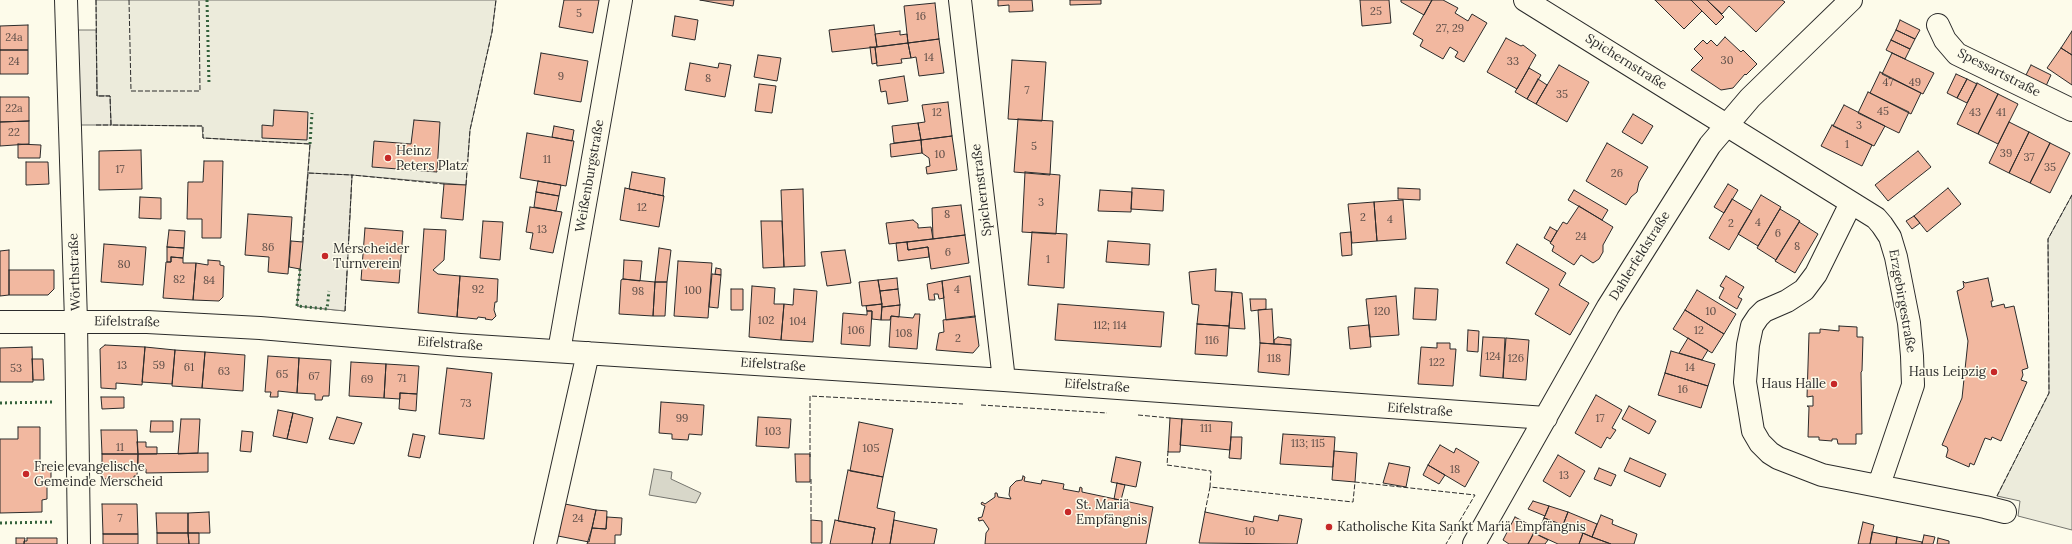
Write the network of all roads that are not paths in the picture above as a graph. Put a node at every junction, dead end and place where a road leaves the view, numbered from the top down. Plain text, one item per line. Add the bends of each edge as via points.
1 (66, 0) edge
2 (621, 0) edge
3 (960, 0) edge
4 (1525, 0) edge
5 (1851, 0) edge
6 (1938, 25) dead end
7 (2072, 110) edge
8 (1726, 124) junction
9 (1851, 203) junction
10 (76, 321) junction
11 (0, 322) edge
12 (559, 351) junction
13 (588, 354) junction
14 (1004, 380) junction
15 (1546, 418) junction
16 (1879, 485) junction
17 (2005, 512) dead end
18 (79, 544) edge
19 (545, 544) edge
20 (1474, 544) edge

1 - 10 street, Wörthstraße
2 - 12 street, Weißenburgstraße
3 - 14 street, Spichernstraße
4 - 8 street, Spichernstraße
5 - 8 street, Dahlerfeldstraße
6 - 7 street, Spessartstraße via 1945,40 1957,54
8 - 9 street, Erzgebirgestraße
8 - 15 street, Dahlerfeldstraße via 1710,145 1608,307
9 - 16 street, Erzgebirgestraße via 1876,218 1890,237 1896,257 1912,356 1913,385
9 - 16 street via 1816,274 1804,290 1764,311 1752,326 1745,382 1753,431 1770,453 1830,478
10 - 11 street, Eifelstraße
10 - 12 street, Eifelstraße via 259,328
10 - 18 street, Wörthstraße
12 - 13 street, Eifelstraße
13 - 14 street, Eifelstraße
13 - 19 street
14 - 15 street, Eifelstraße
15 - 20 street, Dahlerfeldstraße
16 - 17 street

